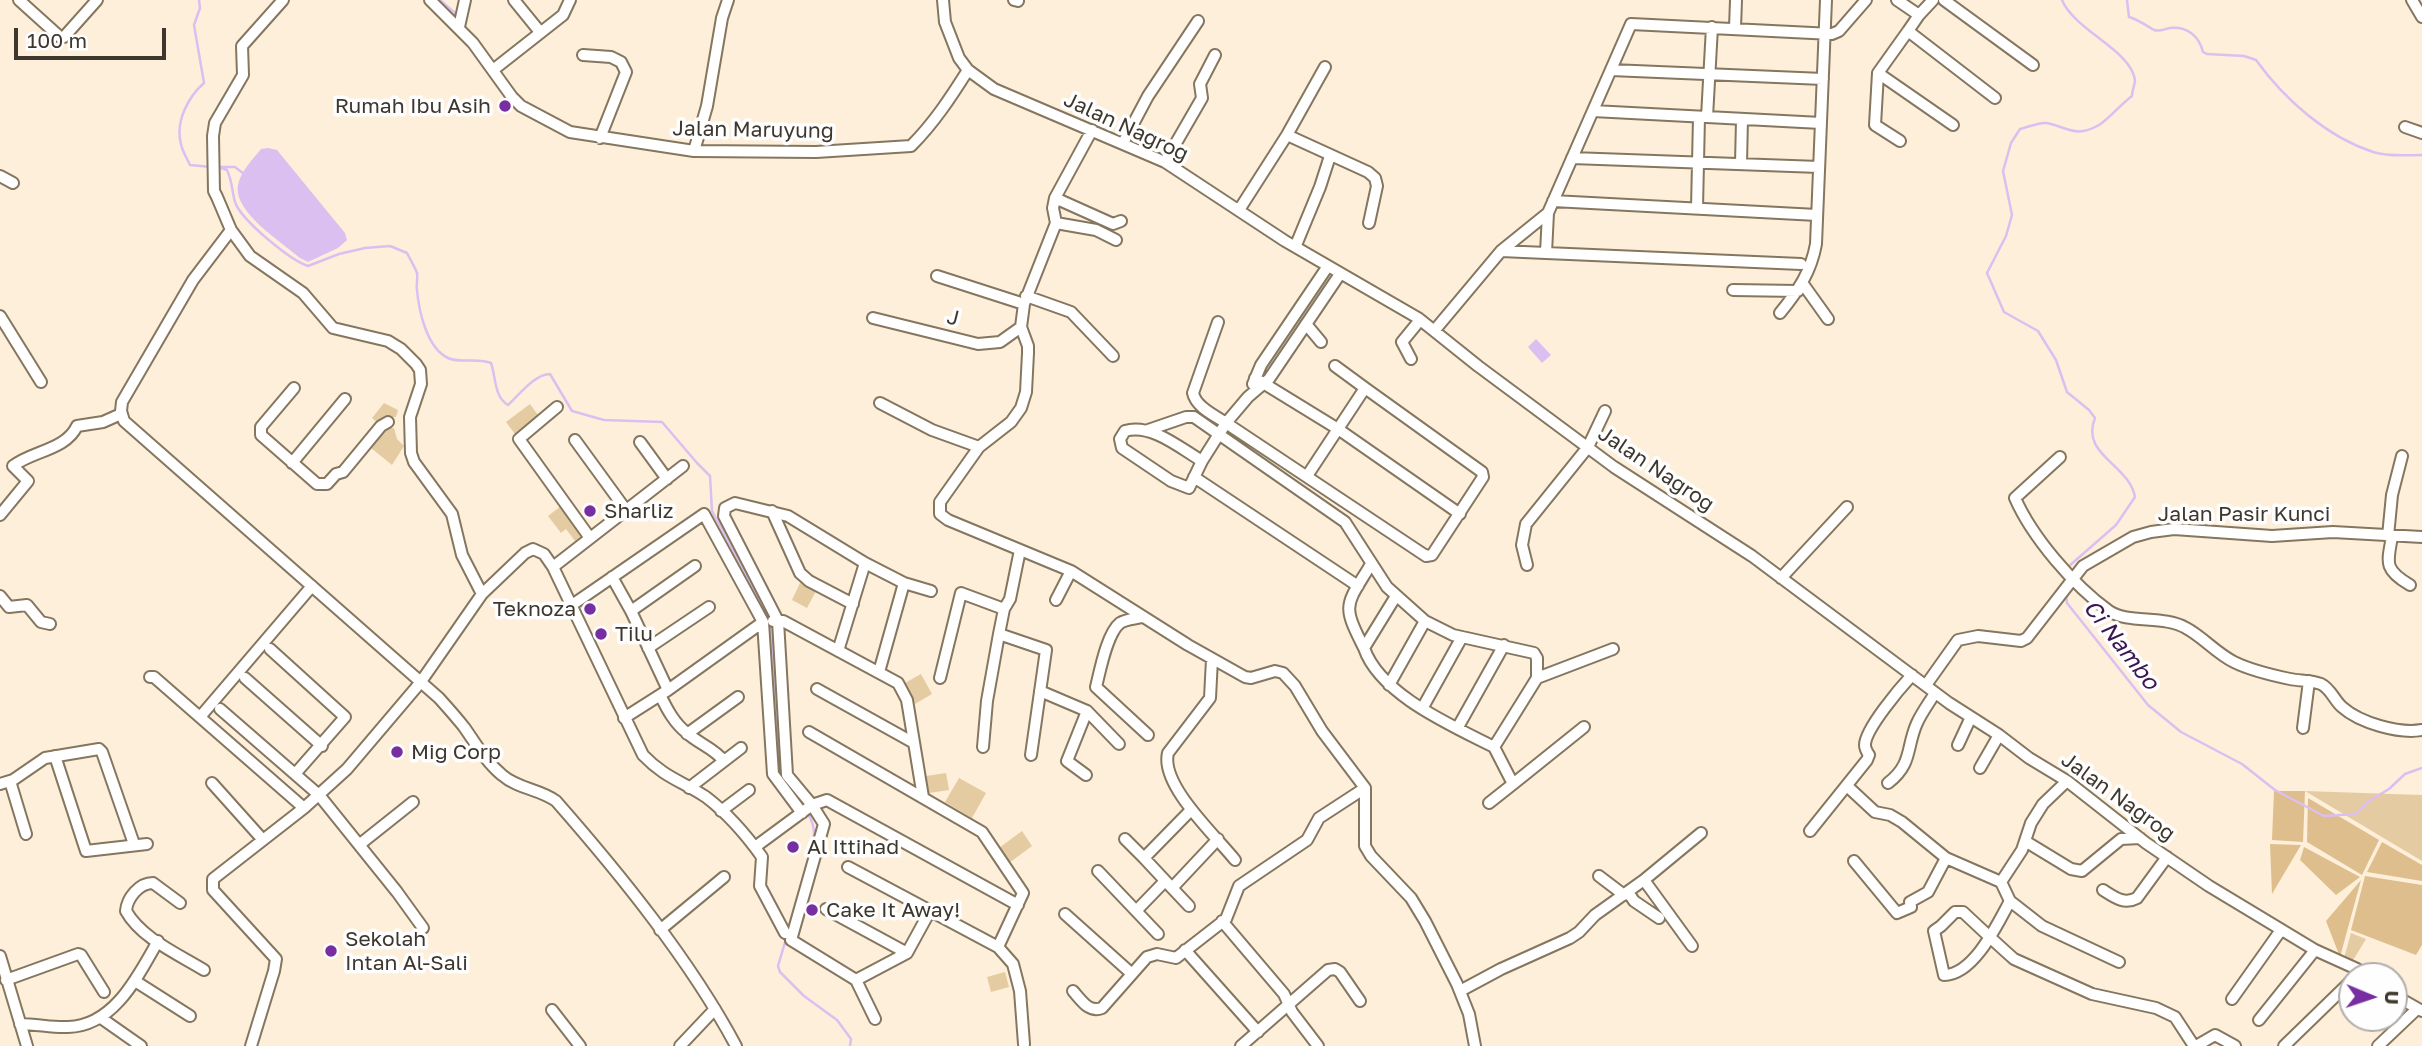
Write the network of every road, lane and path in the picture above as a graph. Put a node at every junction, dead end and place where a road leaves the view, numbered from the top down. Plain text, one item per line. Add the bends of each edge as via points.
1 (97, 0) edge
2 (283, 0) edge
3 (430, 0) edge
4 (465, 0) edge
5 (514, 0) edge
6 (570, 0) edge
7 (728, 0) edge
8 (943, 0) edge
9 (1736, 0) edge
10 (1826, 0) edge
11 (1866, 0) edge
12 (1897, 0) edge
13 (1933, 0) edge
14 (1944, 0) edge
15 (2412, 0) edge
16 (27, 2) edge
17 (1919, 15) junction
18 (2422, 17) edge
19 (1198, 21) dead end
20 (459, 27) junction
21 (1712, 27) junction
22 (1735, 28) junction
23 (1908, 31) junction
24 (540, 32) junction
25 (1824, 34) junction
26 (583, 55) dead end
27 (1215, 55) dead end
28 (2033, 65) dead end
29 (1325, 66) dead end
30 (494, 70) junction
31 (968, 70) junction
32 (1611, 70) junction
33 (1878, 73) junction
34 (1709, 75) junction
35 (1823, 79) junction
36 (1995, 98) dead end
37 (1593, 111) junction
38 (1703, 117) junction
39 (1742, 119) junction
40 (1821, 123) junction
41 (1953, 125) dead end
42 (2405, 127) dead end
43 (1092, 130) junction
44 (2422, 134) edge
45 (1287, 135) junction
46 (600, 138) junction
47 (1900, 141) dead end
48 (1123, 143) junction
49 (695, 151) junction
50 (1330, 156) junction
51 (1572, 158) junction
52 (1165, 162) junction
53 (1698, 162) junction
54 (1741, 164) junction
55 (1819, 167) junction
56 (0, 176) edge
57 (13, 183) dead end
58 (1055, 198) junction
59 (1553, 201) junction
60 (1697, 208) junction
61 (1239, 209) junction
62 (1548, 213) junction
63 (1818, 215) junction
64 (1121, 221) dead end
65 (1056, 223) junction
66 (1369, 223) dead end
67 (231, 230) junction
68 (1116, 240) dead end
69 (1296, 245) junction
70 (1501, 251) junction
71 (1546, 253) junction
72 (1801, 264) dead end
73 (1328, 266) junction
74 (1340, 274) junction
75 (937, 276) dead end
76 (1800, 287) junction
77 (1733, 290) dead end
78 (1025, 300) junction
79 (1780, 313) dead end
80 (0, 316) edge
81 (873, 318) dead end
82 (1828, 319) dead end
83 (1420, 320) junction
84 (1218, 322) dead end
85 (1306, 324) junction
86 (1021, 327) junction
87 (1434, 331) junction
88 (1321, 342) dead end
89 (1113, 356) dead end
90 (1411, 359) dead end
91 (1335, 366) dead end
92 (1260, 381) junction
93 (41, 382) dead end
94 (294, 388) dead end
95 (1365, 388) junction
96 (345, 399) dead end
97 (880, 403) dead end
98 (556, 407) dead end
99 (1605, 411) dead end
100 (121, 414) junction
101 (1226, 423) junction
102 (410, 424) junction
103 (1338, 429) junction
104 (1148, 430) junction
105 (1219, 434) junction
106 (575, 440) dead end
107 (640, 442) dead end
108 (979, 447) junction
109 (1588, 447) junction
110 (2402, 456) dead end
111 (2060, 457) dead end
112 (1202, 461) junction
113 (292, 463) junction
114 (683, 466) dead end
115 (1194, 477) junction
116 (1307, 477) junction
117 (667, 479) junction
118 (1847, 507) dead end
119 (626, 510) junction
120 (772, 511) junction
121 (1460, 514) junction
122 (0, 515) edge
123 (2390, 537) junction
124 (2422, 537) edge
125 (590, 538) junction
126 (1020, 550) junction
127 (864, 563) junction
128 (1371, 564) junction
129 (1527, 565) dead end
130 (695, 566) dead end
131 (553, 567) junction
132 (1071, 571) junction
133 (612, 577) junction
134 (1782, 578) junction
135 (2066, 579) junction
136 (904, 583) junction
137 (2410, 585) dead end
138 (313, 586) junction
139 (1358, 586) junction
140 (931, 591) dead end
141 (482, 594) junction
142 (0, 596) edge
143 (1396, 596) junction
144 (1056, 600) dead end
145 (853, 604) junction
146 (572, 605) junction
147 (709, 607) dead end
148 (1004, 608) junction
149 (631, 611) junction
150 (1142, 617) junction
151 (778, 621) junction
152 (1425, 621) junction
153 (763, 622) junction
154 (50, 624) dead end
155 (999, 634) junction
156 (1462, 638) junction
157 (1504, 645) junction
158 (648, 648) junction
159 (1364, 648) junction
160 (270, 649) dead end
161 (1612, 649) dead end
162 (838, 651) junction
163 (1212, 659) junction
164 (879, 673) junction
165 (1912, 675) junction
166 (150, 677) dead end
167 (245, 678) dead end
168 (940, 678) dead end
169 (1537, 678) junction
170 (2309, 681) junction
171 (420, 683) junction
172 (1389, 685) junction
173 (817, 689) dead end
174 (1930, 689) junction
175 (1040, 691) junction
176 (664, 693) junction
177 (738, 697) dead end
178 (1423, 707) junction
179 (219, 709) dead end
180 (1087, 711) junction
181 (200, 717) junction
182 (1971, 717) junction
183 (624, 718) junction
184 (1458, 727) junction
185 (1584, 727) dead end
186 (2303, 728) dead end
187 (2422, 730) edge
188 (809, 732) dead end
189 (687, 734) junction
190 (1148, 735) dead end
191 (1999, 735) junction
192 (914, 743) junction
193 (1119, 744) dead end
194 (1958, 745) dead end
195 (322, 746) junction
196 (983, 747) dead end
197 (1494, 747) junction
198 (741, 748) dead end
199 (1031, 755) dead end
200 (55, 756) junction
201 (724, 761) junction
202 (1980, 768) dead end
203 (295, 775) junction
204 (1086, 775) dead end
205 (2067, 781) junction
206 (5, 782) edge
207 (212, 783) dead end
208 (1888, 783) dead end
209 (1513, 784) junction
210 (1847, 786) junction
211 (689, 788) junction
212 (1365, 788) junction
213 (749, 790) dead end
214 (319, 795) junction
215 (923, 797) junction
216 (413, 802) dead end
217 (1489, 803) dead end
218 (812, 805) junction
219 (304, 808) junction
220 (1191, 810) junction
221 (721, 811) junction
222 (802, 813) junction
223 (1810, 831) dead end
224 (26, 834) dead end
225 (1701, 834) dead end
226 (2140, 838) junction
227 (1125, 839) dead end
228 (1218, 839) junction
229 (263, 840) junction
230 (2025, 841) junction
231 (134, 844) junction
232 (147, 844) dead end
233 (359, 845) junction
234 (755, 847) junction
235 (2167, 857) junction
236 (1144, 858) junction
237 (1946, 858) junction
238 (1235, 860) dead end
239 (1853, 862) dead end
240 (848, 867) dead end
241 (1098, 871) dead end
242 (1599, 876) dead end
243 (724, 877) dead end
244 (1644, 880) junction
245 (2001, 882) junction
246 (1168, 884) junction
247 (2103, 890) dead end
248 (1626, 893) junction
249 (2010, 901) junction
250 (180, 903) dead end
251 (1018, 905) junction
252 (1189, 906) dead end
253 (826, 909) dead end
254 (930, 911) junction
255 (1136, 911) junction
256 (1065, 914) dead end
257 (1659, 918) dead end
258 (1222, 922) junction
259 (423, 928) dead end
260 (660, 930) junction
261 (2281, 930) junction
262 (1158, 934) dead end
263 (788, 936) junction
264 (1991, 937) junction
265 (158, 941) junction
266 (1692, 946) dead end
267 (998, 947) junction
268 (1185, 950) junction
269 (2315, 950) junction
270 (907, 953) junction
271 (0, 956) edge
272 (2119, 962) dead end
273 (2338, 964) edge
274 (204, 970) dead end
275 (1132, 974) junction
276 (6, 980) junction
277 (856, 980) junction
278 (135, 981) junction
279 (1073, 991) dead end
280 (1460, 991) junction
281 (104, 992) dead end
282 (2338, 995) edge
283 (2232, 999) dead end
284 (1360, 1001) dead end
285 (1288, 1005) junction
286 (715, 1009) junction
287 (552, 1010) dead end
288 (2419, 1010) edge
289 (190, 1016) dead end
290 (100, 1018) junction
291 (875, 1019) dead end
292 (2259, 1020) dead end
293 (20, 1024) junction
294 (1258, 1032) junction
295 (1024, 1044) dead end
296 (1314, 1044) edge
297 (27, 1046) edge
298 (141, 1046) edge
299 (251, 1046) edge
300 (580, 1046) edge
301 (680, 1046) edge
302 (736, 1046) edge
303 (1241, 1046) edge
304 (1475, 1046) edge
305 (2195, 1046) edge
306 (2235, 1046) edge
307 (2284, 1046) edge
308 (2378, 1046) edge

1 - 16 street via 64,37 57,36
2 - 67 street via 243,44 243,75 215,123 214,191
3 - 20 street, Jalan Maruyung
4 - 20 street
5 - 24 street
6 - 24 street via 563,15
7 - 49 street
8 - 31 street, Jalan Nagrog via 953,47
9 - 22 street
10 - 25 street
11 - 25 street via 1839,31
12 - 17 street
13 - 17 street
14 - 28 street
15 - 18 street
17 - 23 street
19 - 48 street
20 - 30 street, Jalan Maruyung
21 - 22 street
21 - 32 street via 1631,24
21 - 34 street
22 - 25 street
23 - 33 street
23 - 36 street
24 - 30 street
25 - 35 street
26 - 46 street via 611,57 621,62 626,72
27 - 52 street via 1200,84 1202,99
29 - 45 street
30 - 46 street, Jalan Maruyung via 529,112 570,132
31 - 43 street, Jalan Nagrog via 994,89
31 - 49 street, Jalan Maruyung via 911,146 816,152
32 - 34 street
32 - 37 street
33 - 41 street
33 - 47 street via 1875,125
34 - 35 street
34 - 38 street
35 - 40 street
37 - 38 street
37 - 51 street
38 - 39 street
38 - 53 street
39 - 40 street
39 - 54 street
40 - 55 street
42 - 44 street
43 - 48 street, Jalan Nagrog
43 - 58 street
45 - 50 street
45 - 61 street
46 - 49 street, Jalan Maruyung
48 - 52 street, Jalan Nagrog
50 - 66 street via 1375,178
50 - 69 street
51 - 53 street
51 - 59 street
52 - 61 street, Jalan Nagrog
53 - 54 street
53 - 60 street
54 - 55 street
55 - 63 street
56 - 57 street
58 - 64 street via 1113,224
58 - 65 street
59 - 60 street
59 - 62 street
60 - 63 street
61 - 69 street, Jalan Nagrog
62 - 70 street
62 - 71 street
63 - 76 street via 1814,254
65 - 68 street via 1096,230
65 - 78 street
67 - 100 street via 176,306 122,402
67 - 102 street via 250,256 303,293 332,328 388,341 416,364 421,384
69 - 73 street, Jalan Nagrog
70 - 71 street
70 - 87 street
71 - 72 street
73 - 74 street, Jalan Nagrog
73 - 92 street via 1261,365
74 - 83 street, Jalan Nagrog
74 - 85 street
75 - 78 street
76 - 77 street
76 - 79 street
76 - 82 street
78 - 86 street
78 - 89 street via 1071,312
80 - 93 street
81 - 86 street, J via 978,344 1000,341
83 - 87 street, Jalan Nagrog
83 - 90 street via 1402,342
84 - 101 street via 1193,397
85 - 88 street
85 - 92 street
86 - 108 street via 1028,346 1021,408
87 - 109 street, Jalan Nagrog
91 - 95 street
92 - 101 street
92 - 103 street
94 - 113 street via 261,427 261,435
95 - 103 street
95 - 121 street via 1482,472 1482,480
96 - 113 street
97 - 108 street via 932,430
98 - 125 street via 519,439
99 - 109 street
100 - 122 street via 77,426 72,436 13,466 28,481
100 - 138 street
101 - 105 street
101 - 116 street
102 - 113 street via 387,423 327,484 317,484
102 - 141 street via 412,458 452,514 462,555
103 - 116 street
103 - 121 street
104 - 105 street via 1194,417
104 - 112 street
104 - 115 street via 1125,431 1122,448 1184,488 1189,488
105 - 112 street
105 - 128 street via 1345,522
106 - 119 street
107 - 117 street
108 - 126 street via 940,502 940,514
109 - 129 street via 1526,524 1522,545
109 - 134 street, Jalan Nagrog
110 - 123 street via 2392,495
111 - 135 street via 2015,498
112 - 115 street
114 - 117 street
115 - 139 street
116 - 121 street via 1426,556 1432,555
117 - 119 street
118 - 134 street
119 - 125 street
120 - 127 street via 799,522
120 - 145 street via 800,573
120 - 151 street via 735,503 727,505 724,516
123 - 124 street, Jalan Pasir Kunci
123 - 135 street, Jalan Pasir Kunci via 2174,529 2133,537
123 - 137 street via 2390,570
125 - 131 street
126 - 132 street
126 - 148 street
127 - 136 street
127 - 145 street
128 - 139 street
128 - 143 street
130 - 149 street
131 - 141 street via 541,552 528,551
131 - 146 street
132 - 144 street
132 - 150 street
133 - 146 street
133 - 149 street
133 - 153 street via 704,514
134 - 165 street, Jalan Nagrog
135 - 170 street via 2115,614 2185,627 2234,662
135 - 174 street, Jalan Pasir Kunci via 2032,634 2021,641 1978,636 1958,640
136 - 140 street
136 - 164 street
138 - 171 street
138 - 181 street
139 - 159 street via 1348,614
141 - 171 street
142 - 154 street via 9,607 27,605 41,622
143 - 152 street
143 - 159 street
145 - 162 street
146 - 183 street
147 - 158 street
148 - 155 street
148 - 168 street via 961,593
149 - 158 street
150 - 163 street
150 - 190 street via 1116,628 1096,687
151 - 153 street
151 - 162 street
151 - 218 street via 788,775
152 - 156 street
152 - 172 street
153 - 176 street
153 - 222 street via 772,774
155 - 175 street via 1046,650
155 - 196 street
156 - 157 street
156 - 178 street
157 - 169 street via 1536,654
157 - 184 street
158 - 176 street
159 - 172 street
160 - 195 street via 344,715
161 - 169 street
162 - 164 street
163 - 212 street via 1248,678 1283,673
163 - 220 street via 1210,698 1167,758 1175,784
164 - 192 street via 898,683 907,700
165 - 174 street, Jalan Nagrog
165 - 210 street via 1882,710 1866,740 1868,759
166 - 181 street
167 - 195 street
169 - 197 street
170 - 186 street
170 - 187 street via 2322,685 2341,707 2358,717 2400,732
171 - 214 street
171 - 260 street via 439,698 503,776 556,801
172 - 178 street
173 - 192 street
174 - 182 street, Jalan Nagrog
174 - 208 street via 1909,757
175 - 180 street
175 - 199 street
176 - 183 street
176 - 189 street via 670,715
177 - 189 street
178 - 184 street
179 - 203 street
180 - 193 street
180 - 204 street via 1067,761
181 - 219 street
182 - 191 street, Jalan Nagrog
182 - 194 street
183 - 211 street via 642,755
184 - 197 street
185 - 209 street
188 - 215 street
189 - 201 street
191 - 202 street
191 - 205 street, Jalan Nagrog
192 - 215 street
195 - 203 street
197 - 209 street
198 - 201 street
200 - 206 street
200 - 231 street via 101,750
200 - 231 street via 86,850
201 - 211 street
203 - 214 street
205 - 226 street, Jalan Nagrog
205 - 230 street via 2043,804
206 - 224 street
207 - 229 street
209 - 217 street
210 - 223 street
210 - 237 street via 1875,813 1902,822
211 - 221 street
212 - 258 street via 1319,818 1307,840 1239,886
212 - 280 street via 1365,846 1412,898
213 - 221 street
214 - 219 street
214 - 233 street
215 - 251 street via 982,832 1024,893
216 - 233 street
218 - 222 street
218 - 251 street via 831,802
218 - 263 street via 824,828
219 - 229 street
220 - 228 street
220 - 236 street
221 - 234 street
222 - 234 street
225 - 244 street
226 - 230 street via 2121,839 2082,872
226 - 235 street, Jalan Nagrog
227 - 236 street
228 - 238 street
228 - 246 street
229 - 299 street via 215,876 211,885 276,959
230 - 245 street
231 - 232 street
233 - 259 street
234 - 263 street via 762,857 760,886
235 - 247 street via 2132,901 2121,901
235 - 261 street, Jalan Nagrog
236 - 246 street
237 - 239 street via 1928,892 1897,913
237 - 245 street
240 - 254 street
241 - 255 street
242 - 248 street
243 - 260 street
244 - 248 street
244 - 266 street
245 - 249 street
246 - 252 street
246 - 255 street
248 - 257 street
248 - 280 street via 1570,939
249 - 264 street
249 - 272 street via 2042,926
250 - 265 street via 148,883 126,906 132,920
251 - 267 street
253 - 270 street
254 - 267 street
254 - 270 street
255 - 262 street
256 - 275 street
258 - 268 street
258 - 285 street
260 - 286 street
261 - 269 street, Jalan Nagrog
261 - 283 street
263 - 277 street
264 - 264 street via 1963,912 1955,912 1934,931 1944,975 1974,959
264 - 305 street via 2014,959 2070,986 2175,1017
265 - 274 street
265 - 278 street
267 - 295 street via 1013,964
268 - 275 street via 1175,959 1157,954 1147,957
268 - 294 street
269 - 273 street, Jalan Nagrog
269 - 292 street
270 - 277 street
271 - 276 street
275 - 279 street via 1096,1011
276 - 281 street via 79,954
276 - 293 street
277 - 291 street
278 - 289 street
278 - 290 street
280 - 304 street
282 - 307 street
284 - 285 street via 1340,972 1332,969
285 - 294 street
285 - 296 street
286 - 301 street
286 - 302 street
287 - 300 street
288 - 308 street
290 - 293 street via 66,1027
290 - 298 street
293 - 297 street
294 - 303 street
305 - 306 street via 2216,1035

